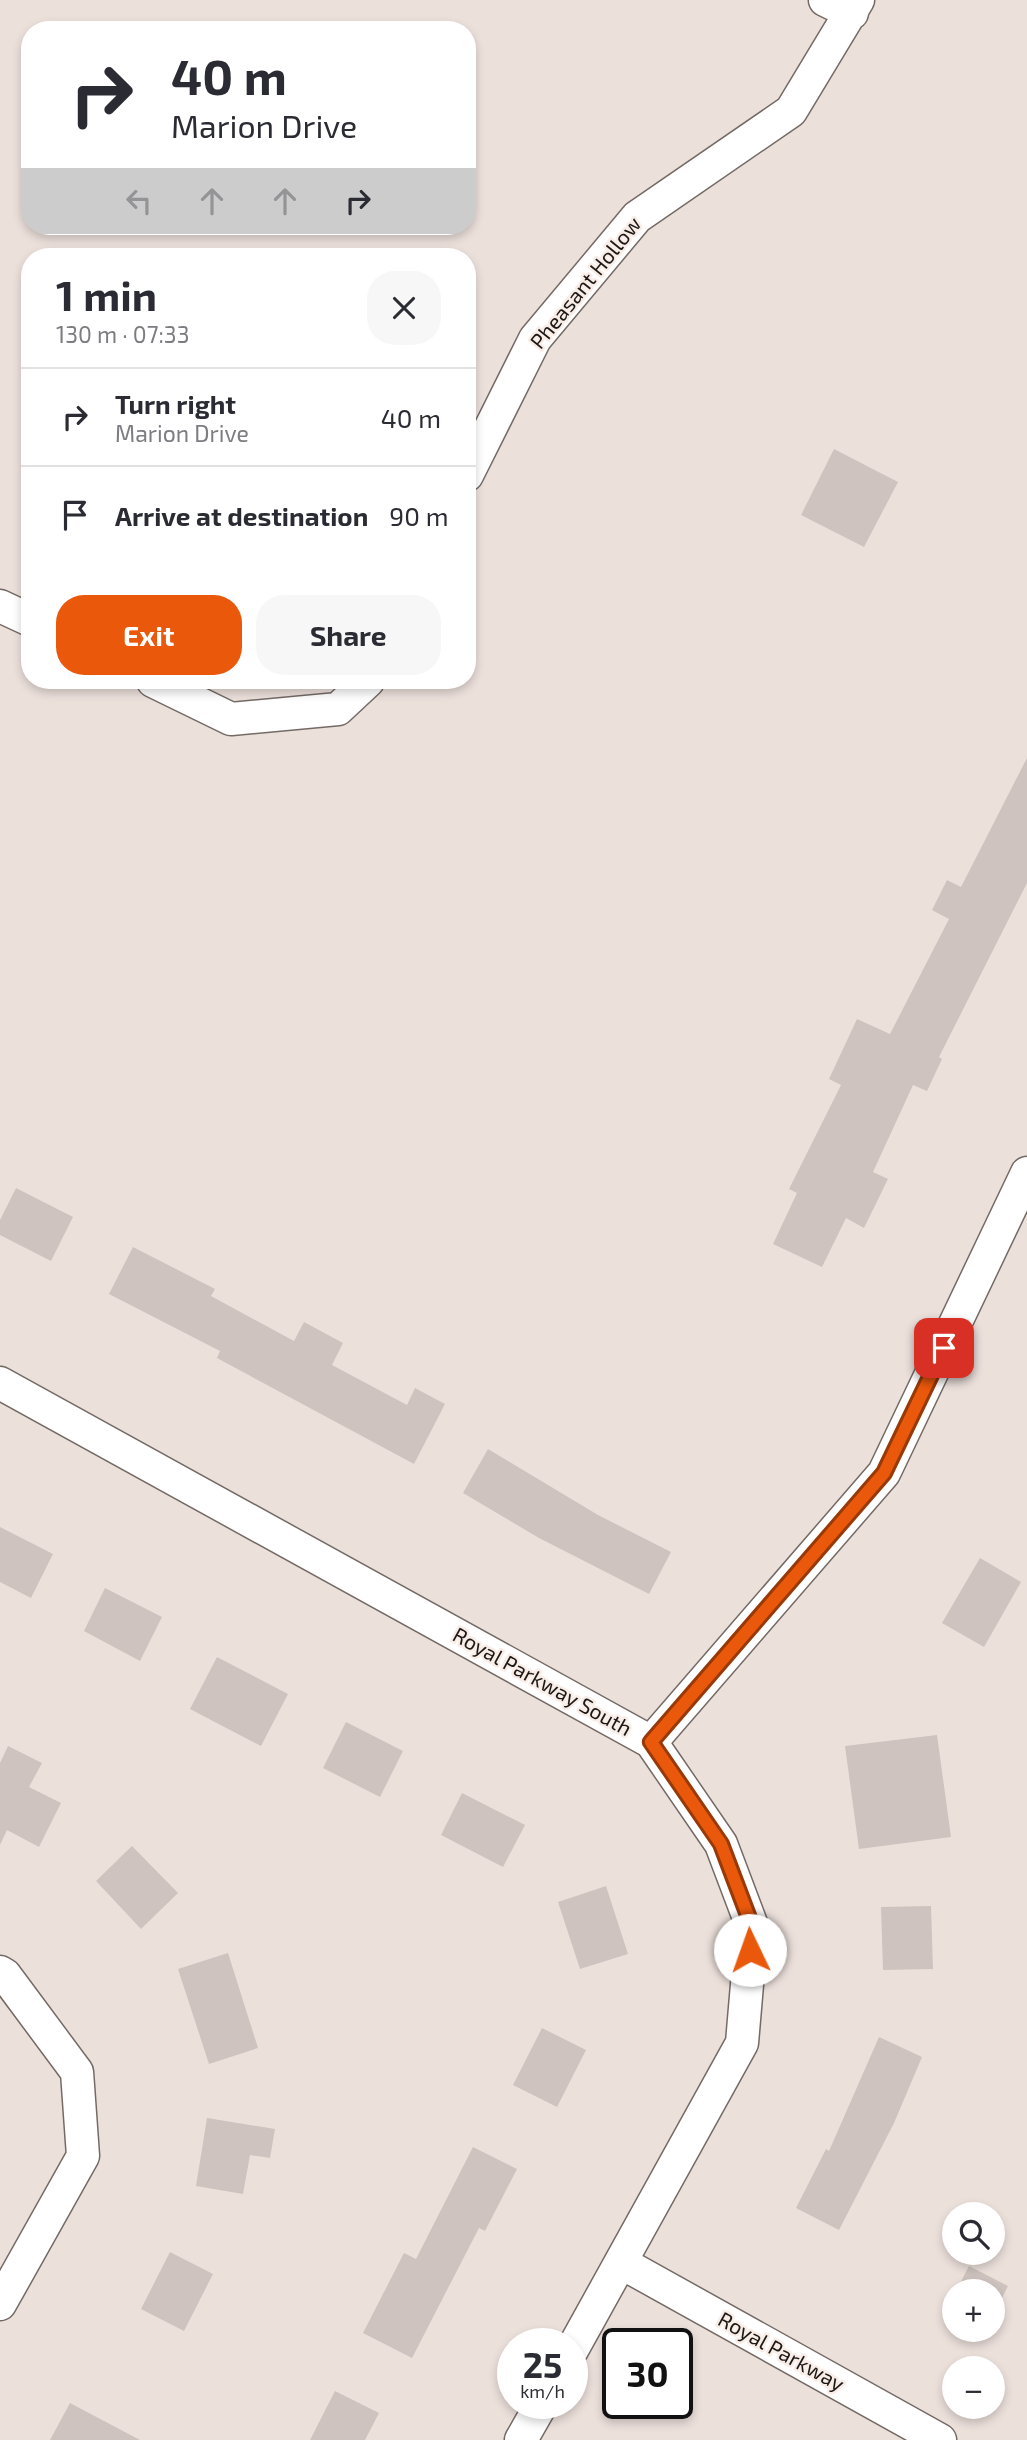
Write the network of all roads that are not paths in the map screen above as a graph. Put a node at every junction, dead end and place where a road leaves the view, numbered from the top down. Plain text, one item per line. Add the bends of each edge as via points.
1 (845, 4) edge
2 (476, 457) edge
3 (0, 606) edge
4 (21, 616) edge
5 (169, 689) edge
6 (359, 689) edge
7 (1027, 1173) edge
8 (0, 1383) edge
9 (651, 1742) junction
10 (0, 1972) edge
11 (622, 2263) junction
12 (0, 2304) edge
13 (585, 2328) edge
14 (533, 2419) edge
15 (521, 2440) edge
16 (940, 2440) edge

1 - 2 street, Pheasant Hollow via 791,111 637,217 535,340
3 - 4 street
5 - 6 street via 231,719 338,709
7 - 9 street via 884,1473
8 - 9 street, Royal Parkway South
9 - 11 street, Royal Parkway South via 721,1844 752,1926 742,2043
10 - 12 street via 77,2072 83,2156
11 - 13 street, Royal Parkway South
11 - 16 street, Royal Parkway
14 - 15 street

